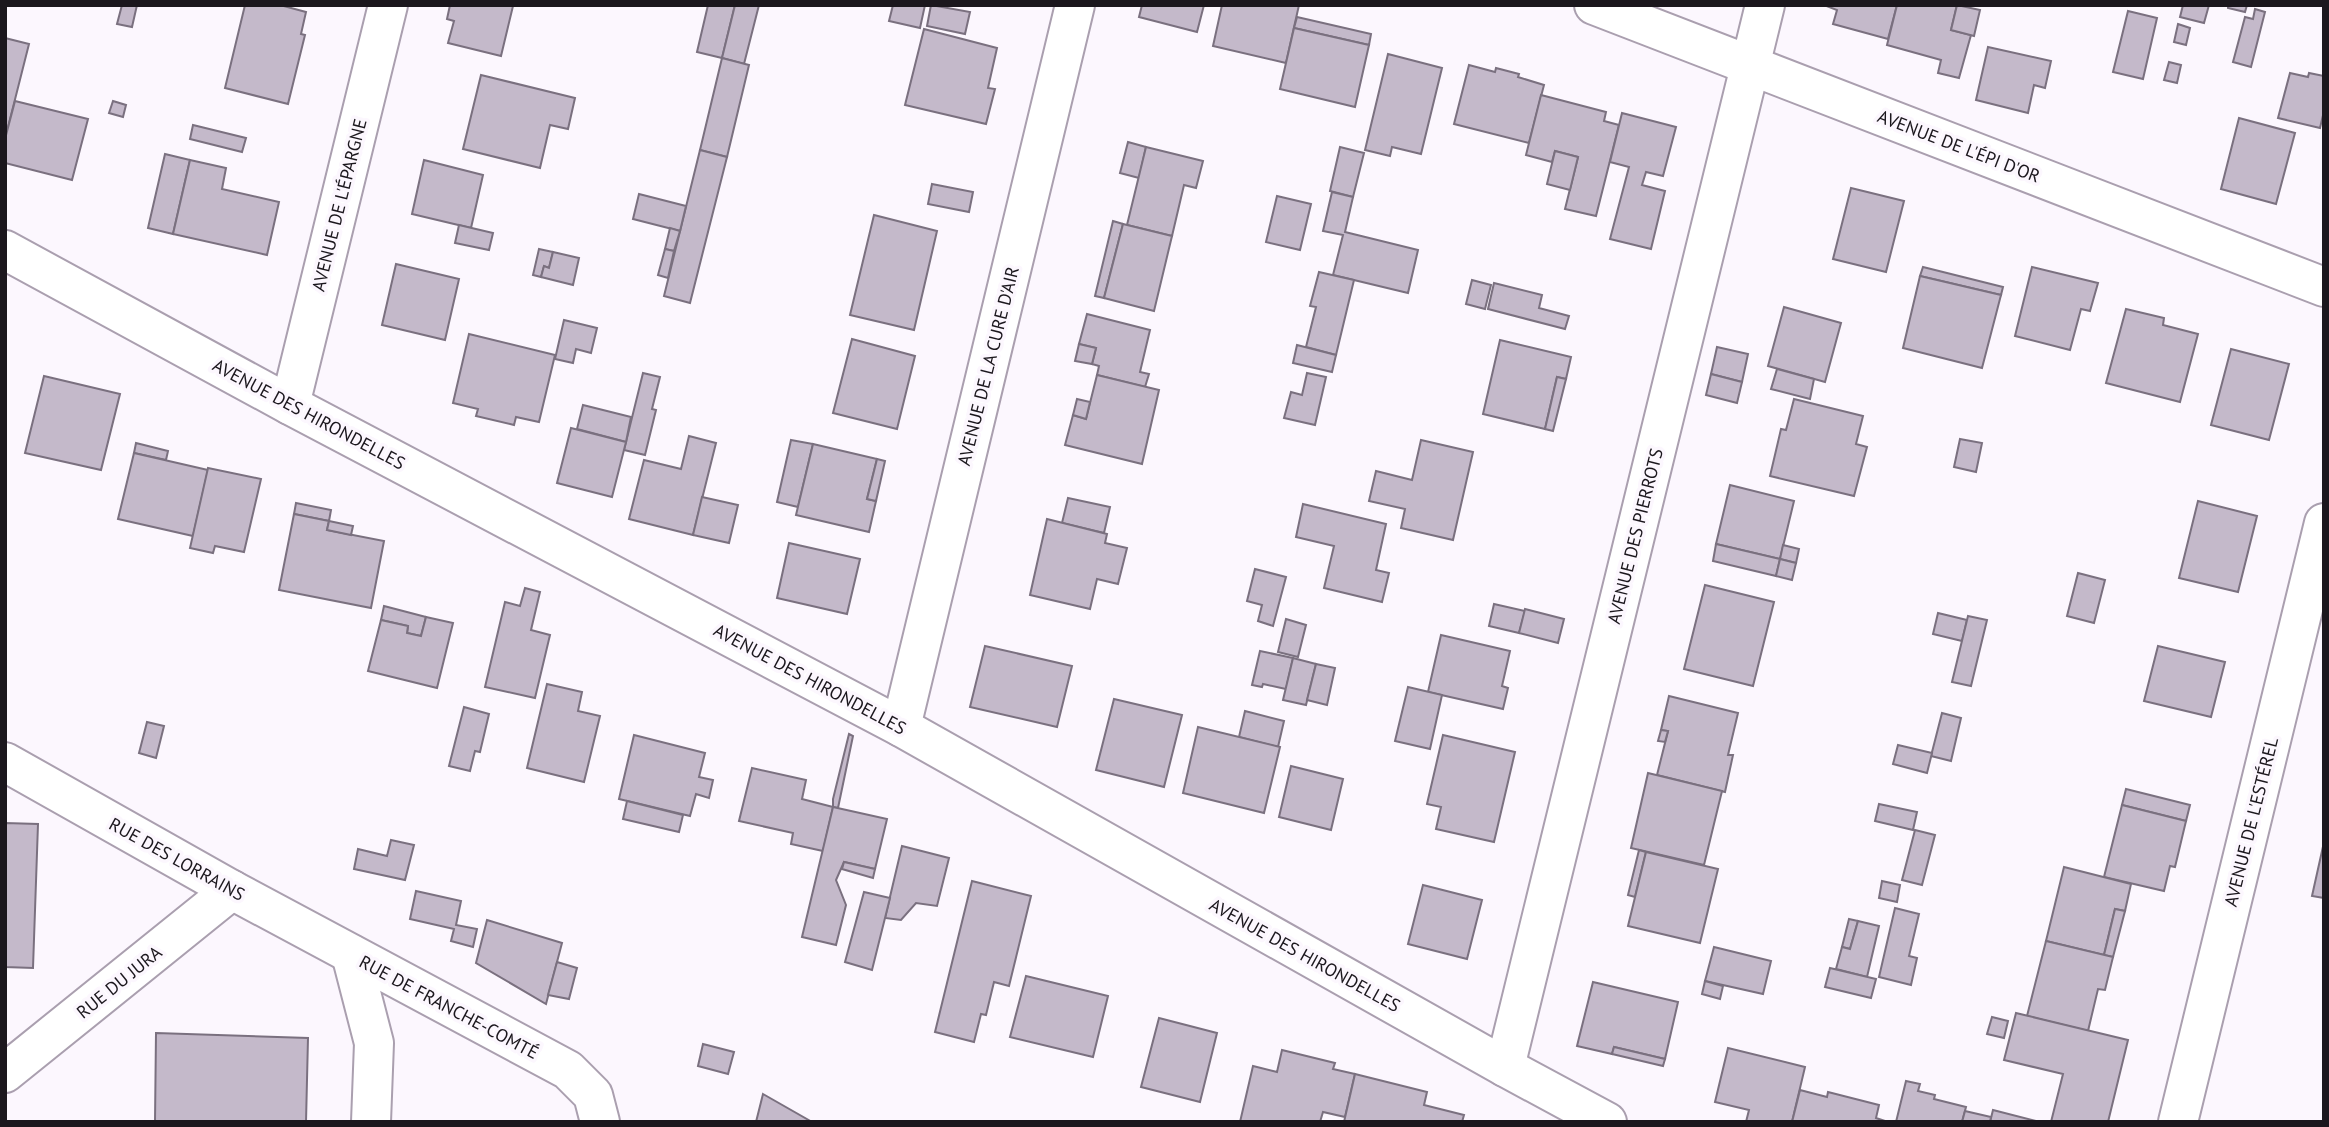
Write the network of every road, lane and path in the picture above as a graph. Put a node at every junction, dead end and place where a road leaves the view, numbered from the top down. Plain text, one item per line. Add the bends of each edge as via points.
1 (388, 5) edge
2 (1075, 5) edge
3 (1594, 5) edge
4 (1765, 5) edge
5 (1750, 66) junction
6 (5, 250) edge
7 (2324, 287) edge
8 (290, 405) junction
9 (2324, 523) edge
10 (901, 727) junction
11 (5, 762) edge
12 (232, 890) junction
13 (351, 954) junction
14 (1505, 1067) junction
15 (5, 1073) edge
16 (371, 1122) edge
17 (600, 1122) edge
18 (1607, 1122) edge
19 (2178, 1122) edge

1 - 8 street, AVENUE DE L'ÉPARGNE
2 - 10 street, AVENUE DE LA CURE D'AIR
3 - 5 street, AVENUE DE L'ÉPI D'OR
4 - 5 street, AVENUE DES PIERROTS
5 - 7 street, AVENUE DE L'ÉPI D'OR
5 - 14 street, AVENUE DES PIERROTS
6 - 8 street, AVENUE DES HIRONDELLES
8 - 10 street, AVENUE DES HIRONDELLES
9 - 19 street, AVENUE DE L'ESTÉREL
10 - 14 street, AVENUE DES HIRONDELLES
11 - 12 street, RUE DES LORRAINS
12 - 13 street, RUE DES LORRAINS
12 - 15 street, RUE DU JURA
13 - 16 street, RUE DE FRANCHE-COMTÉ via 374,1043
13 - 17 street, RUE DE FRANCHE-COMTÉ via 568,1070 593,1095
14 - 18 street, AVENUE DES HIRONDELLES

